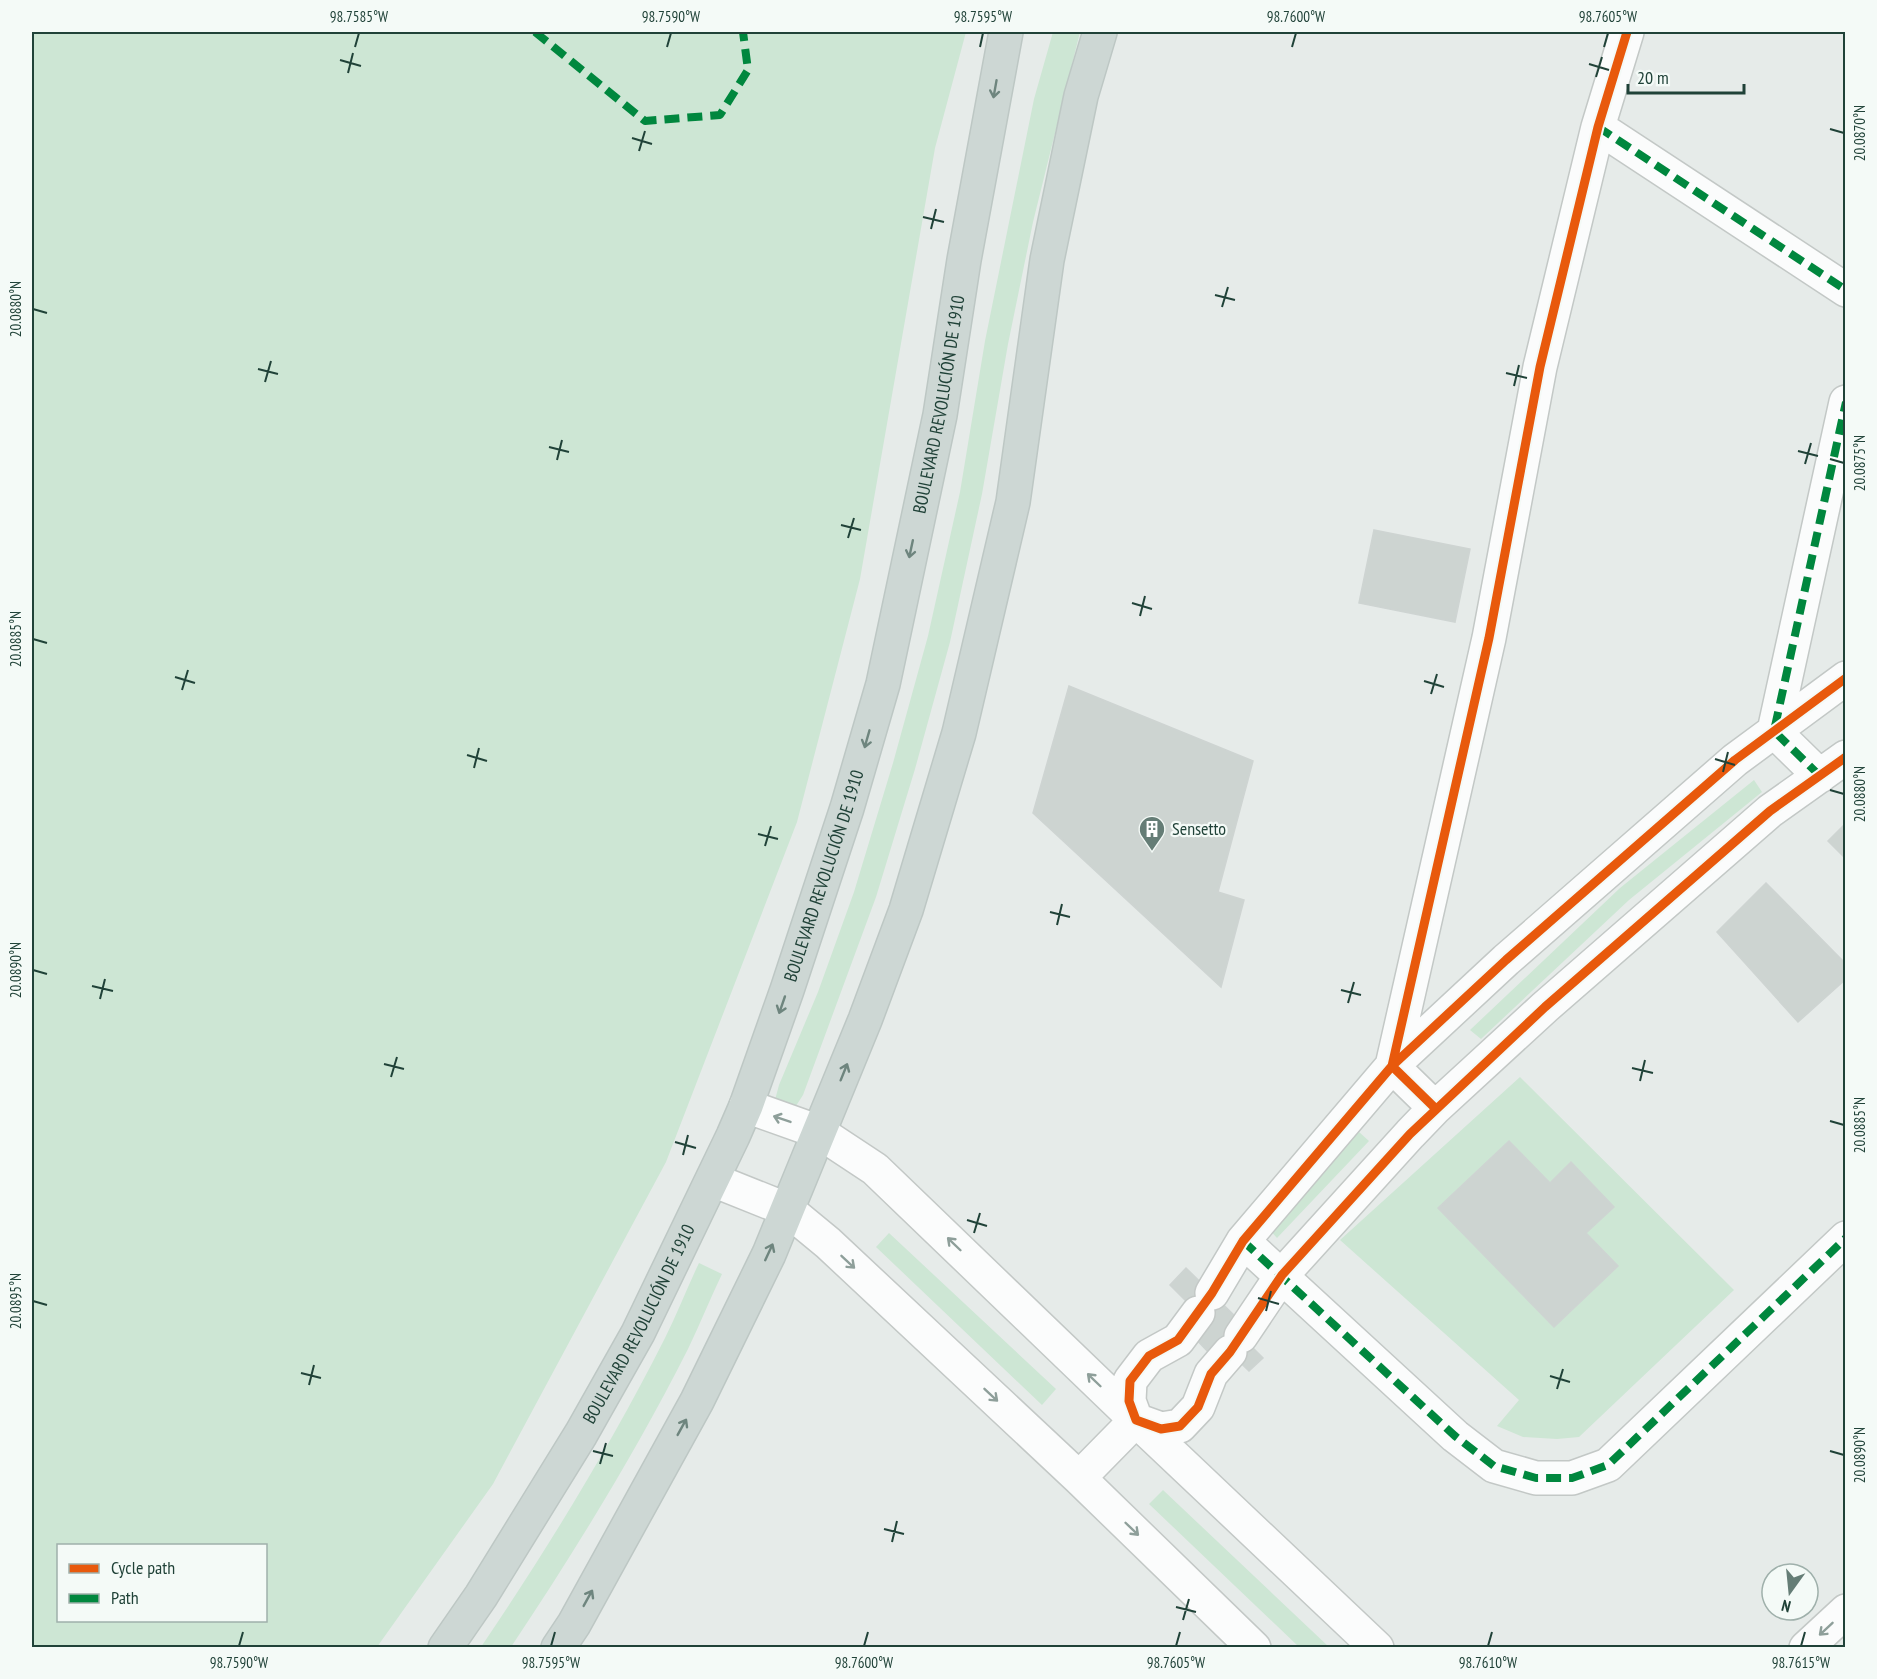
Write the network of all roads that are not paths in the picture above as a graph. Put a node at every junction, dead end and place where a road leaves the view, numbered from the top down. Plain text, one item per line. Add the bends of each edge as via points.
1 (1006, 32) edge
2 (1100, 32) edge
3 (1627, 32) edge
4 (1598, 127) junction
5 (1845, 290) edge
6 (1845, 402) edge
7 (1845, 678) edge
8 (1774, 731) junction
9 (1833, 766) edge
10 (1392, 1066) junction
11 (746, 1106) junction
12 (1435, 1108) junction
13 (819, 1132) junction
14 (713, 1180) junction
15 (788, 1210) junction
16 (1845, 1238) edge
17 (1243, 1241) junction
18 (1282, 1275) junction
19 (1136, 1420) junction
20 (1079, 1478) junction
21 (1845, 1611) edge
22 (445, 1647) edge
23 (558, 1647) edge
24 (1254, 1647) edge
25 (1377, 1647) edge
26 (1806, 1647) edge

1 -> 11 main road, BOULEVARD REVOLUCIÓN DE 1910 via 940,415 883,684 847,808
13 -> 2 main road via 906,910 959,733 1013,502 1047,260 1082,96
3 - 4 street
4 - 5 street
4 - 10 street via 1540,367 1489,638
6 - 8 street
7 - 8 street
8 - 9 street
8 - 10 street via 1735,760 1515,952
9 - 12 street via 1770,811
10 - 12 street
10 - 17 street
13 -> 11 street
11 - 14 main road, BOULEVARD REVOLUCIÓN DE 1910
12 - 18 street
13 - 15 main road
19 -> 13 street via 875,1169
14 - 15 street
14 - 22 main road, BOULEVARD REVOLUCIÓN DE 1910 via 638,1333 581,1434 482,1596
15 -> 20 street
23 -> 15 main road via 697,1401
16 - 18 street via 1608,1466 1572,1478 1536,1478 1494,1466 1455,1436
17 - 18 street
17 - 19 street via 1178,1340 1149,1356 1130,1381 1129,1401
18 - 19 street via 1211,1374 1198,1407 1180,1426 1161,1429
19 - 20 street
19 - 25 street
20 -> 24 street
21 -> 26 street

